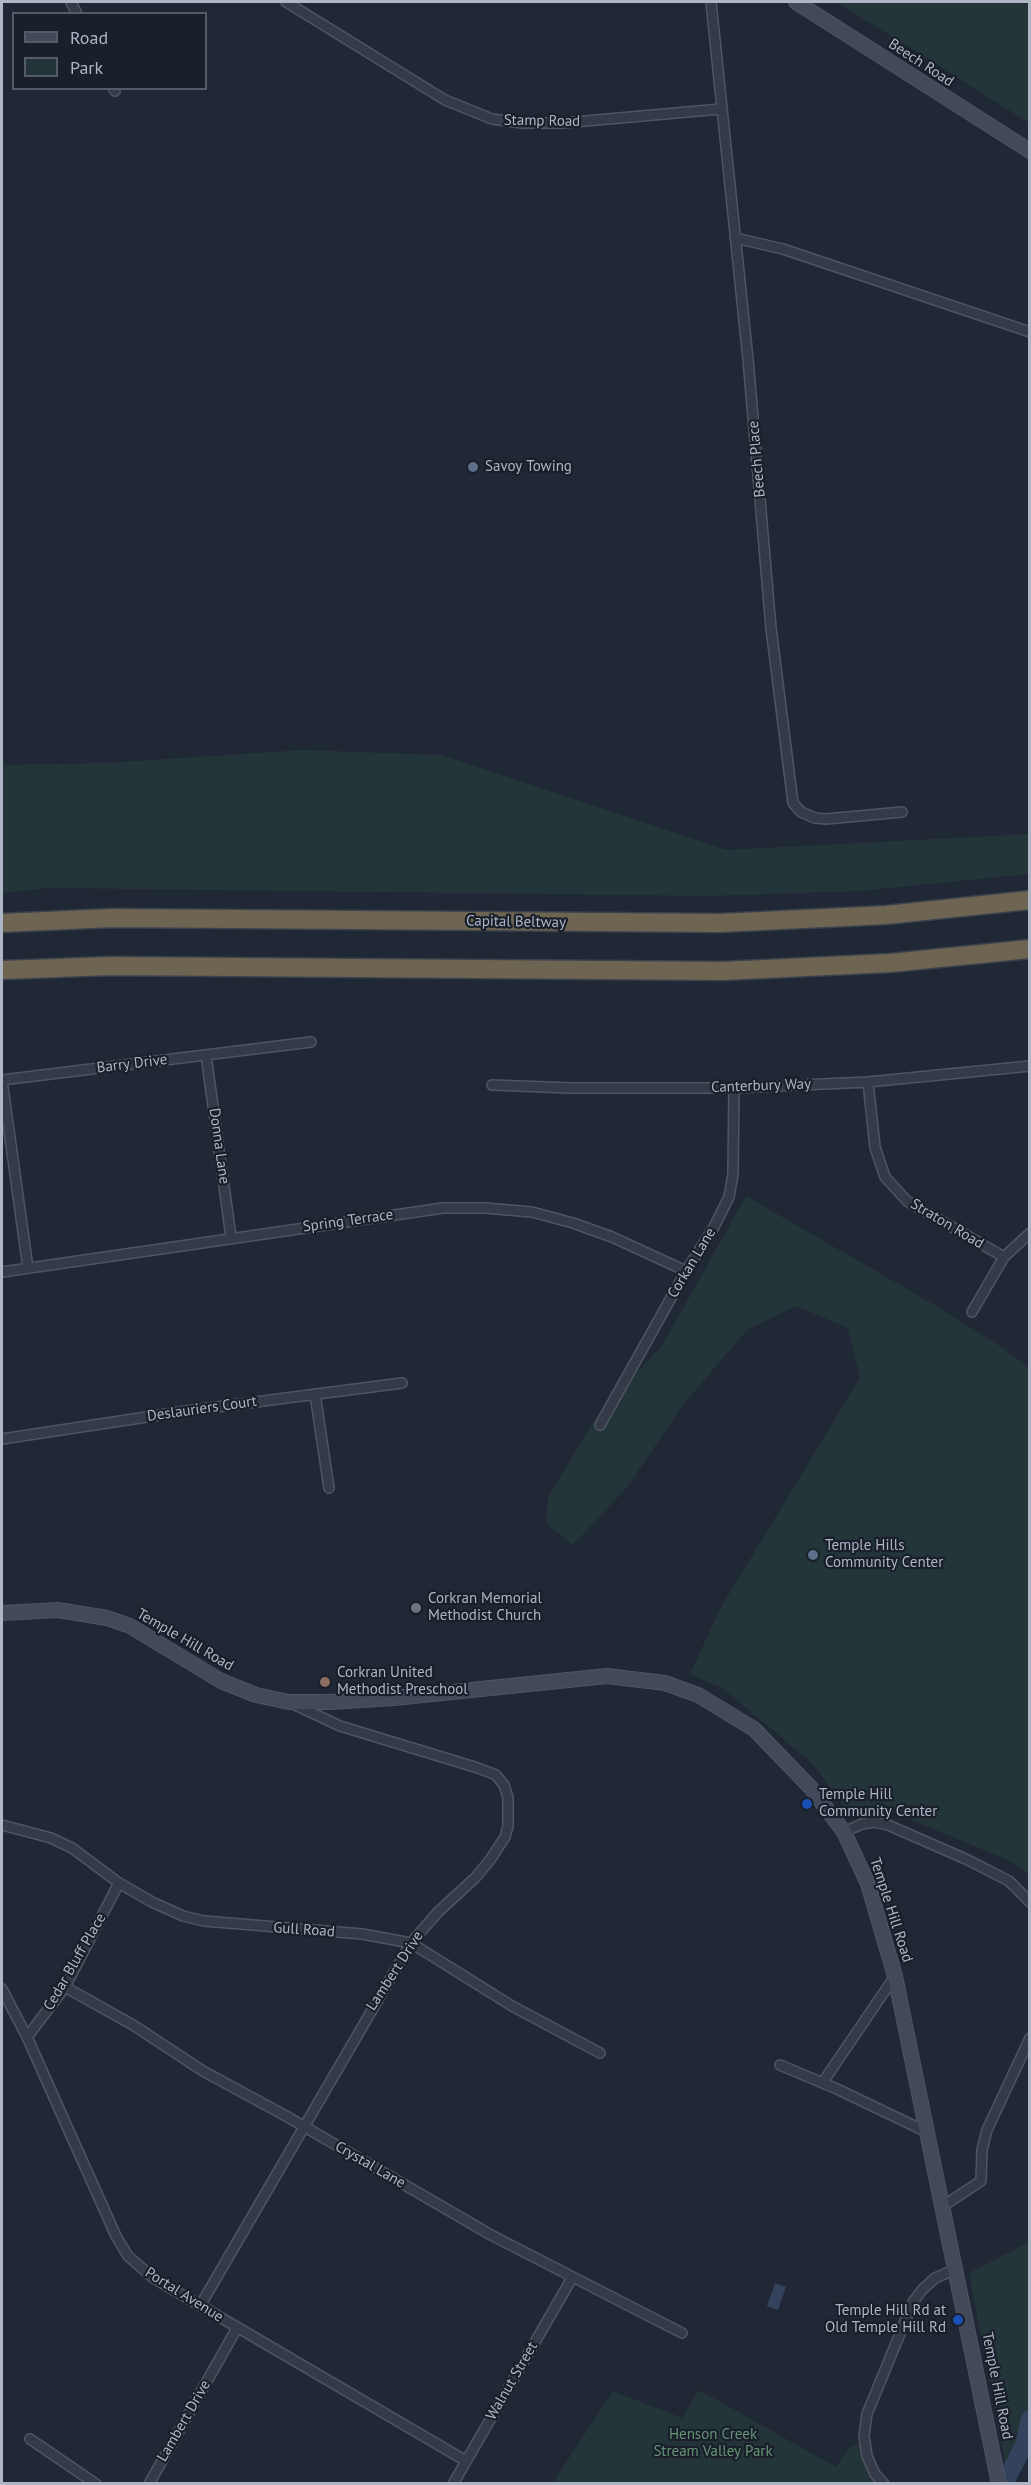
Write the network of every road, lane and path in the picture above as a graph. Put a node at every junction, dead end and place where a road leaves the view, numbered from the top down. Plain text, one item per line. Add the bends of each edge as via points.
1 (286, 2) edge
2 (711, 2) edge
3 (796, 2) edge
4 (721, 110) junction
5 (1029, 150) edge
6 (735, 238) junction
7 (1029, 332) edge
8 (902, 812) dead end
9 (1029, 900) edge
10 (2, 923) edge
11 (1029, 949) edge
12 (2, 970) edge
13 (311, 1042) dead end
14 (207, 1055) junction
15 (1029, 1066) edge
16 (2, 1080) edge
17 (868, 1082) junction
18 (492, 1085) dead end
19 (734, 1088) junction
20 (1029, 1233) edge
21 (231, 1237) junction
22 (1004, 1257) junction
23 (28, 1268) junction
24 (686, 1271) junction
25 (2, 1272) edge
26 (972, 1312) dead end
27 (402, 1383) dead end
28 (315, 1394) junction
29 (600, 1425) dead end
30 (2, 1439) edge
31 (329, 1488) dead end
32 (2, 1613) edge
33 (289, 1702) junction
34 (2, 1825) edge
35 (844, 1832) junction
36 (1009, 1881) junction
37 (119, 1883) junction
38 (1029, 1891) edge
39 (1029, 1902) edge
40 (411, 1943) junction
41 (895, 1976) junction
42 (65, 1987) junction
43 (2, 1989) edge
44 (27, 2037) junction
45 (1029, 2038) edge
46 (600, 2053) dead end
47 (780, 2065) dead end
48 (823, 2082) junction
49 (303, 2126) junction
50 (929, 2133) junction
51 (944, 2206) junction
52 (956, 2269) junction
53 (572, 2278) junction
54 (200, 2306) junction
55 (237, 2328) junction
56 (682, 2332) dead end
57 (30, 2439) dead end
58 (466, 2461) junction
59 (96, 2484) edge
60 (149, 2484) edge
61 (453, 2484) edge
62 (884, 2484) edge
63 (999, 2484) edge

1 - 4 street, Stamp Road via 445,100 492,119 563,123
2 - 4 street, Beech Place
3 - 5 main road, Beech Road
4 - 6 street, Beech Place
6 - 7 street via 783,249
6 - 8 street, Beech Place via 771,628 793,803 801,812 826,819
9 - 10 highway, Capital Beltway via 886,915 720,923 124,918
11 - 12 highway via 890,963 723,971 134,966
13 - 14 street, Barry Drive
14 - 16 street, Barry Drive
14 - 21 street, Donna Lane
15 - 17 street, Canterbury Way
16 - 23 street
17 - 19 street, Canterbury Way
17 - 22 street, Straton Road via 875,1147 885,1177 907,1201
18 - 19 street, Canterbury Way
19 - 24 street, Corkan Lane via 729,1197
20 - 22 street
21 - 23 street, Spring Terrace
21 - 24 street, Spring Terrace via 443,1208 485,1208 532,1212 573,1223
22 - 26 street
23 - 25 street, Spring Terrace
24 - 29 street, Corkan Lane
27 - 28 street, Deslauriers Court
28 - 30 street, Deslauriers Court
28 - 31 street
32 - 33 main road, Temple Hill Road via 58,1610 107,1618 130,1626 220,1681
33 - 35 main road, Temple Hill Road via 393,1698 607,1676 665,1683 698,1695 754,1729 811,1788
33 - 40 street, Lambert Drive via 340,1726 478,1768 496,1775 504,1785 508,1826 499,1848
34 - 37 street, Gull Road via 72,1848
35 - 36 street via 874,1822 888,1825
35 - 41 main road, Temple Hill Road via 868,1884
36 - 38 street
36 - 39 street
37 - 40 street, Gull Road via 152,1902 204,1922 362,1934
37 - 42 street, Cedar Bluff Place
40 - 46 street, Gull Road via 513,2006
40 - 49 street, Lambert Drive
41 - 48 street
41 - 50 main road, Temple Hill Road
42 - 44 street, Cedar Bluff Place
42 - 49 street, Crystal Lane
43 - 44 street, Portal Avenue
44 - 54 street, Portal Avenue via 121,2246 152,2277
45 - 51 street via 987,2130 981,2181
47 - 48 street
48 - 50 street
49 - 53 street, Crystal Lane
49 - 54 street, Lambert Drive
50 - 51 main road, Temple Hill Road
51 - 52 main road, Temple Hill Road
52 - 62 street via 934,2278 913,2302 867,2414 867,2456
52 - 63 main road, Temple Hill Road
53 - 56 street, Crystal Lane
53 - 58 street, Walnut Street
54 - 55 street, Portal Avenue
55 - 58 street, Portal Avenue
55 - 60 street, Lambert Drive
57 - 59 street
58 - 61 street, Walnut Street

